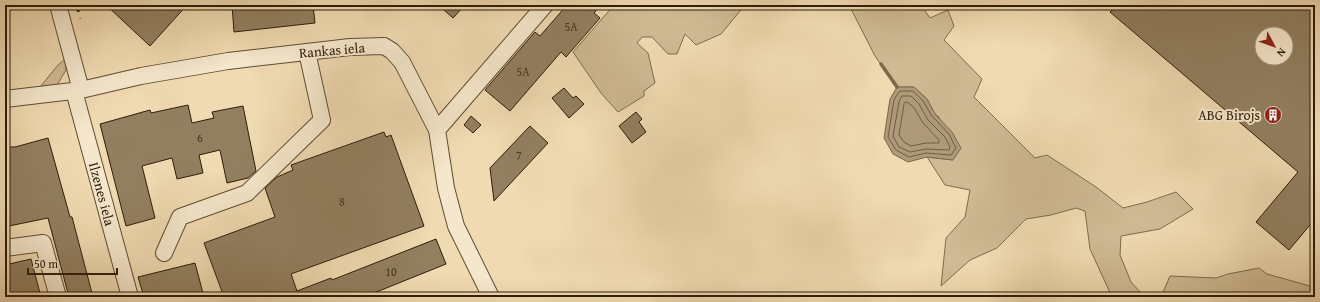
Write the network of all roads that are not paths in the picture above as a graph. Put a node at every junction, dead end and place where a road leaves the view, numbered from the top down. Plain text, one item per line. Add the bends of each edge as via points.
1 (58, 5) edge
2 (544, 5) edge
3 (307, 52) junction
4 (78, 90) junction
5 (5, 99) edge
6 (437, 130) junction
7 (5, 248) edge
8 (164, 253) dead end
9 (58, 297) edge
10 (130, 297) edge
11 (491, 297) edge

1 - 4 street, Ilzenes iela
2 - 6 street
3 - 4 street, Rankas iela via 228,61
3 - 6 street, Rankas iela via 384,46 402,62
3 - 8 street via 322,120 247,193 180,217
4 - 5 street, Rankas iela
4 - 10 street, Ilzenes iela
6 - 11 street, Rankas iela via 446,188 456,226
7 - 9 street via 43,243

